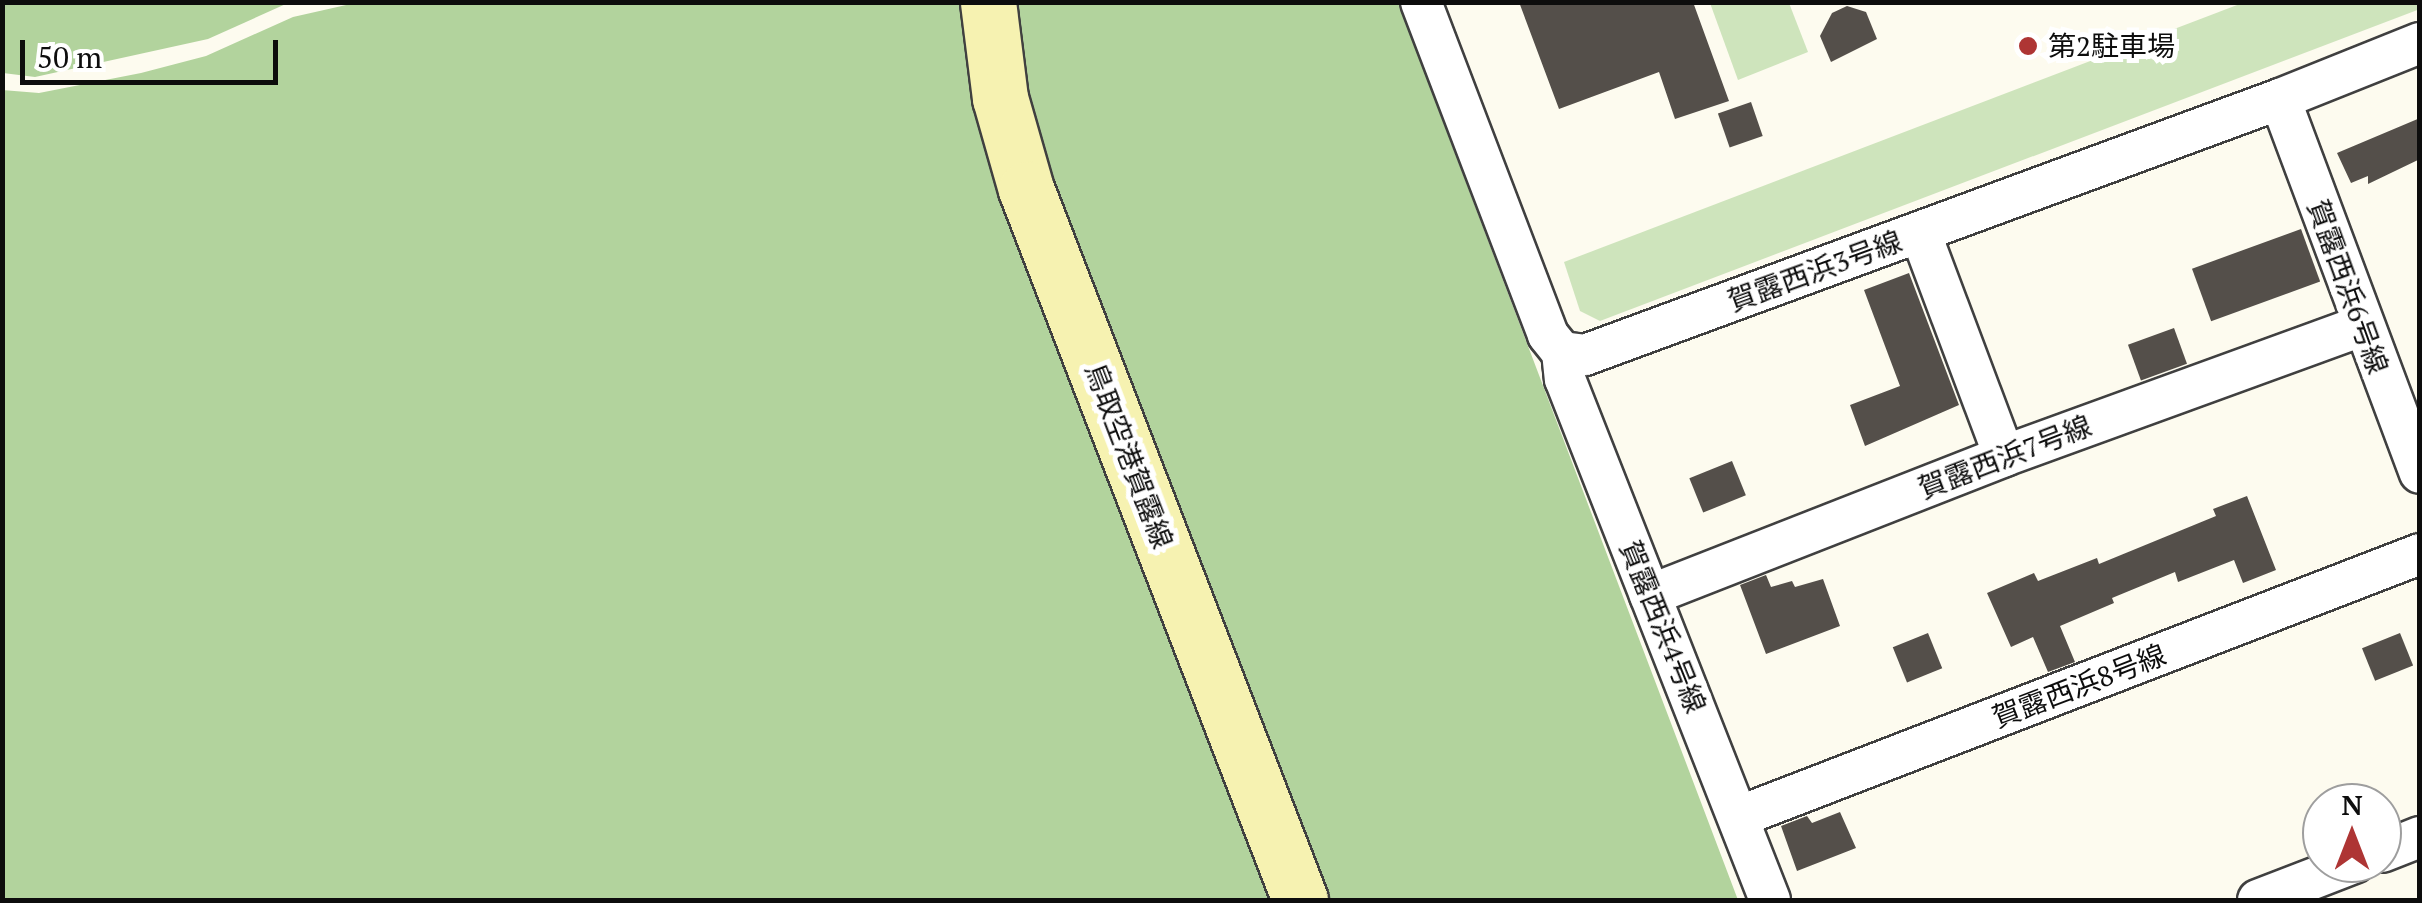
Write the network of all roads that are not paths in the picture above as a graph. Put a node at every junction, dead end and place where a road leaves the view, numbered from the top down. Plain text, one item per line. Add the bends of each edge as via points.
1 (988, 2) edge
2 (1421, 2) edge
3 (2420, 42) edge
4 (2280, 99) junction
5 (1920, 232) junction
6 (2362, 326) junction
7 (1562, 352) junction
8 (2004, 456) junction
9 (2420, 473) edge
10 (2420, 554) edge
11 (1650, 595) junction
12 (1738, 817) junction
13 (2302, 883) edge
14 (1300, 900) edge
15 (1770, 900) edge
16 (2258, 900) edge

1 - 14 main road, 鳥取空港賀露線 via 1000,98 1026,189
2 - 7 street via 1548,335
3 - 4 street, 賀露西浜3号線
4 - 5 street, 賀露西浜3号線
4 - 6 street, 賀露西浜6号線
5 - 7 street, 賀露西浜3号線 via 1585,356
5 - 8 street
6 - 8 street, 賀露西浜7号線
6 - 9 street, 賀露西浜6号線
7 - 11 street, 賀露西浜4号線 via 1565,380
8 - 11 street, 賀露西浜7号線
10 - 12 street, 賀露西浜8号線
11 - 12 street, 賀露西浜4号線
12 - 15 street, 賀露西浜4号線
13 - 16 street

